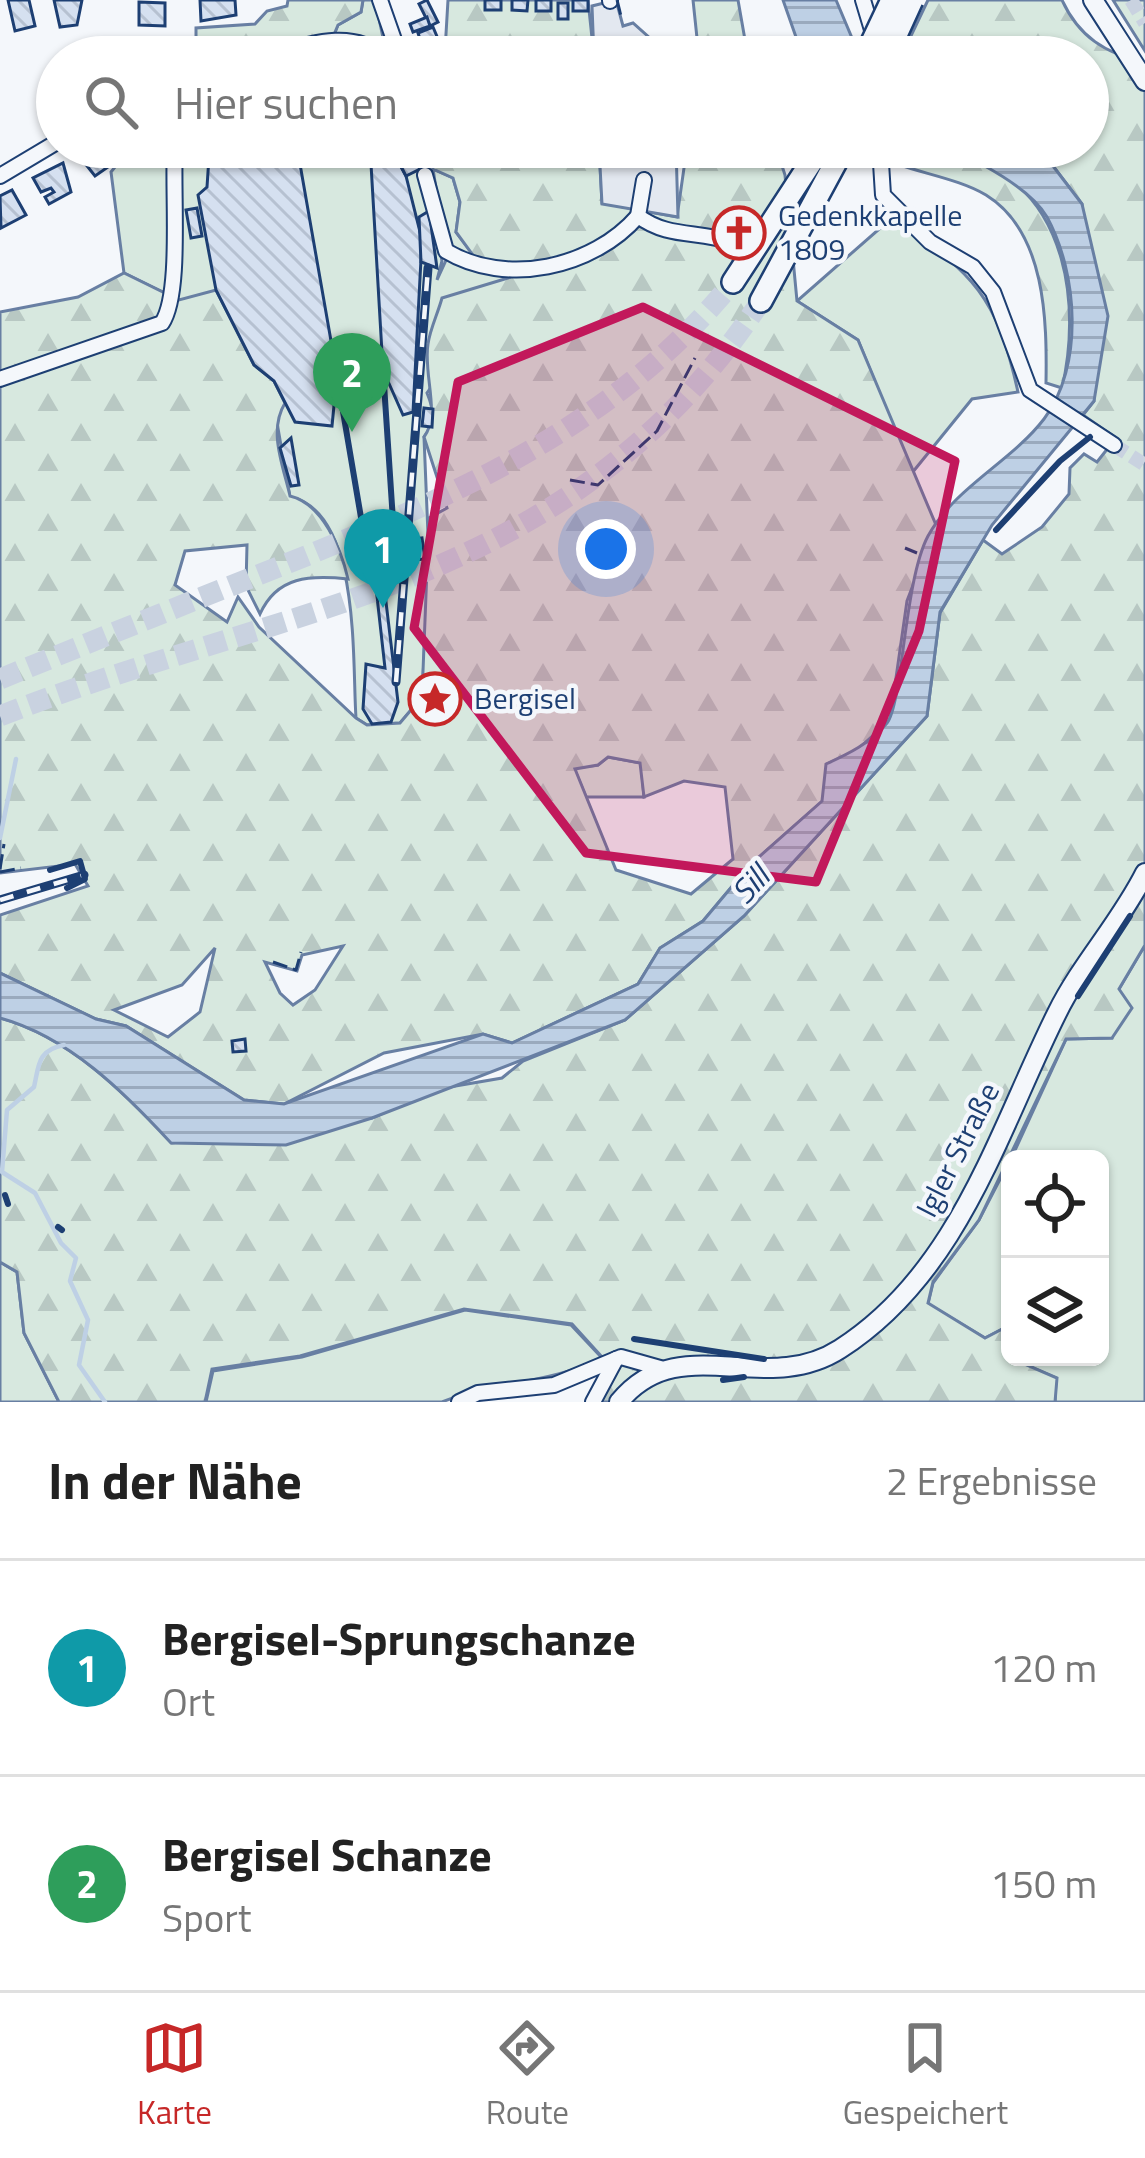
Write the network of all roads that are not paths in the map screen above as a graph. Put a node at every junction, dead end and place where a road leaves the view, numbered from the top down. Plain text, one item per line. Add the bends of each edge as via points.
1 (380, 0) edge
2 (862, 0) edge
3 (892, 0) edge
4 (912, 0) edge
5 (1093, 0) edge
6 (393, 36) edge
7 (873, 36) edge
8 (883, 36) edge
9 (890, 36) edge
10 (1145, 81) edge
11 (36, 155) edge
12 (174, 168) edge
13 (808, 168) edge
14 (833, 168) edge
15 (881, 168) edge
16 (425, 175) dead end
17 (0, 176) edge
18 (644, 180) dead end
19 (638, 216) junction
20 (752, 256) junction
21 (733, 282) tunnel mouth
22 (761, 301) tunnel mouth
23 (0, 379) edge
24 (1114, 446) tunnel mouth
25 (1145, 874) edge
26 (616, 1359) junction
27 (660, 1368) junction
28 (525, 1395) edge
29 (459, 1402) edge
30 (593, 1402) edge
31 (619, 1402) edge

1 - 6 street
2 - 7 street
3 - 8 highway, bridge
4 - 9 highway, bridge
5 - 10 main road
11 - 17 street
12 - 23 street via 176,281 162,323
13 - 20 highway
14 - 22 highway
15 - 24 street via 884,195 993,292 1024,383
16 - 19 street via 446,250 504,272 607,247
18 - 19 street
19 - 20 street
20 - 21 highway
25 - 27 main road, Igler Straße via 1058,1010 974,1196 900,1295 842,1348 807,1366
26 - 27 street
26 - 28 street
26 - 30 street
27 - 31 main road
28 - 29 street via 478,1393

